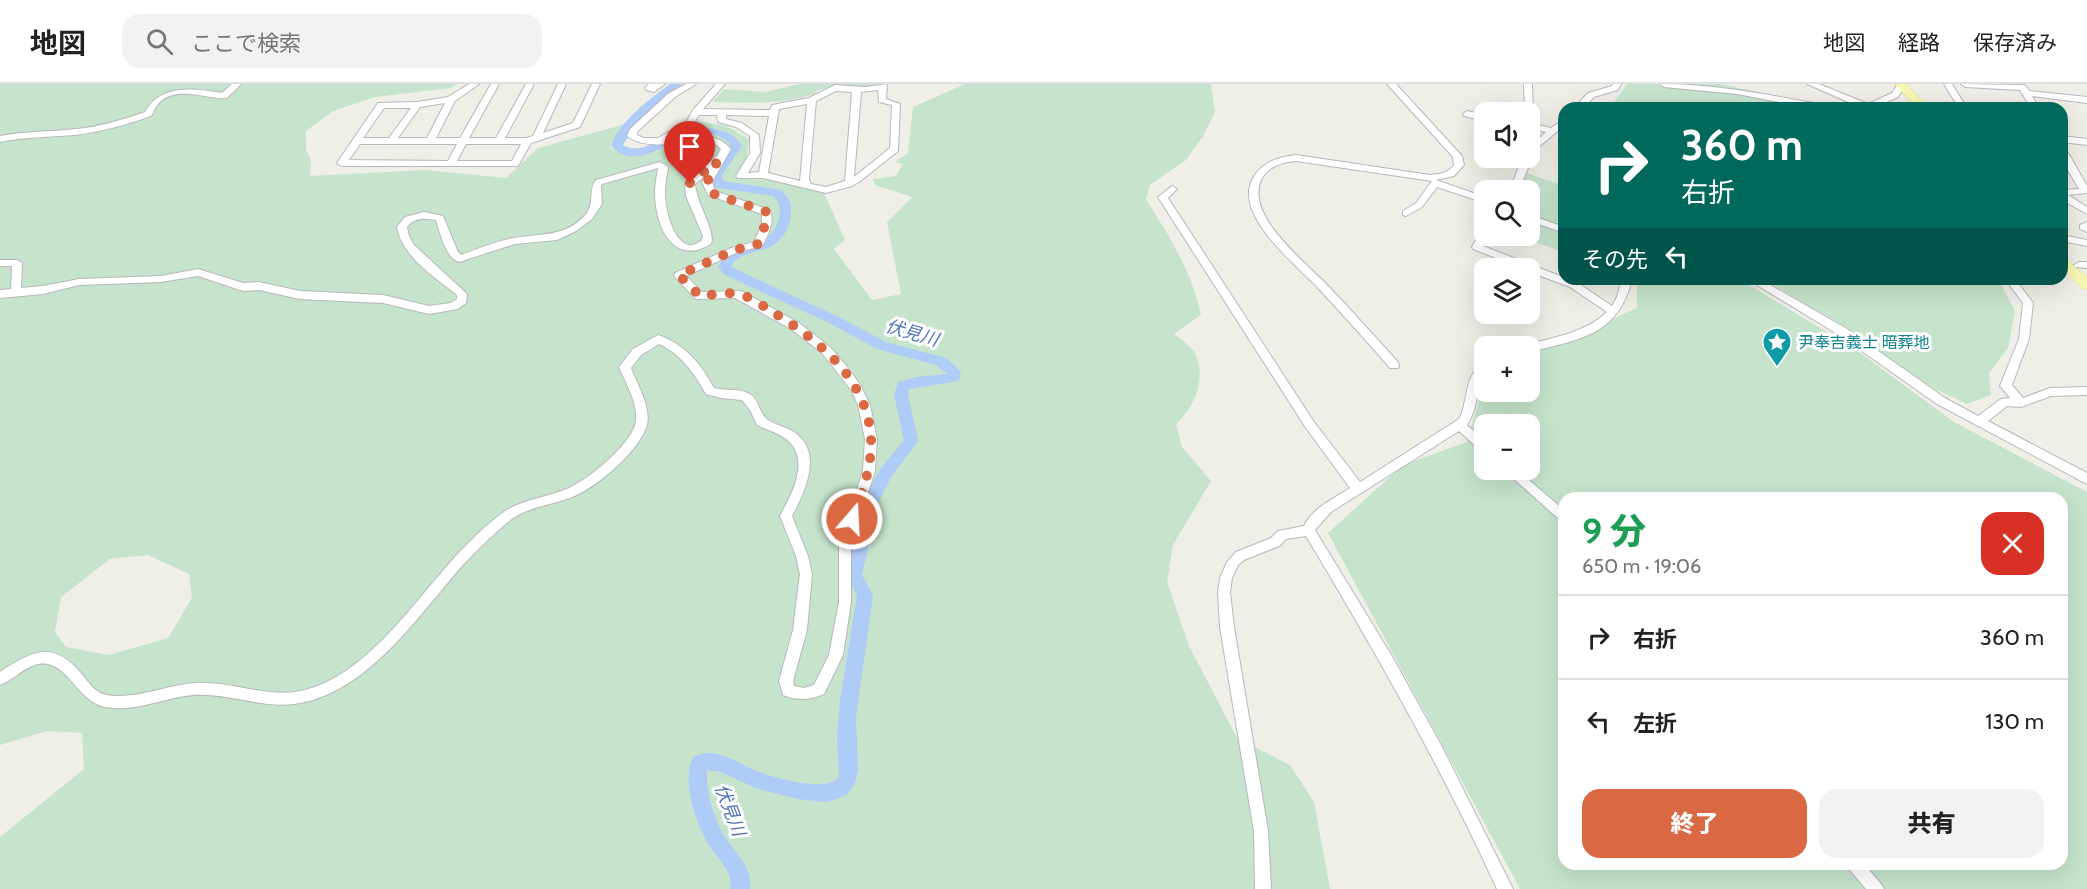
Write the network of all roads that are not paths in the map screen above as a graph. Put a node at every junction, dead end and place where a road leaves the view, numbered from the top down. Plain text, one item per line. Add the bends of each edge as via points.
1 (237, 84) edge
2 (475, 84) edge
3 (495, 84) edge
4 (530, 84) edge
5 (562, 84) edge
6 (596, 84) edge
7 (653, 84) edge
8 (661, 84) edge
9 (692, 84) edge
10 (721, 84) edge
11 (1391, 84) edge
12 (1528, 84) edge
13 (1617, 84) edge
14 (1664, 84) edge
15 (1811, 84) edge
16 (1948, 84) edge
17 (1965, 84) edge
18 (883, 85) edge
19 (1898, 85) edge
20 (856, 88) junction
21 (2023, 88) edge
22 (452, 99) junction
23 (812, 100) junction
24 (2087, 100) edge
25 (1529, 102) edge
26 (1584, 102) edge
27 (1793, 102) edge
28 (1855, 102) edge
29 (1879, 102) edge
30 (1911, 102) edge
31 (1916, 102) edge
32 (1958, 102) edge
33 (2031, 102) edge
34 (417, 105) junction
35 (696, 112) junction
36 (722, 112) junction
37 (774, 113) junction
38 (1467, 114) dead end
39 (1474, 116) edge
40 (1558, 126) edge
41 (1540, 128) edge
42 (1552, 131) junction
43 (0, 139) edge
44 (532, 140) junction
45 (667, 140) junction
46 (2068, 140) edge
47 (357, 141) junction
48 (392, 141) junction
49 (430, 141) junction
50 (464, 141) junction
51 (499, 141) junction
52 (1540, 142) edge
53 (2087, 142) edge
54 (2068, 160) edge
55 (717, 162) junction
56 (451, 163) junction
57 (763, 176) junction
58 (807, 184) junction
59 (849, 184) junction
60 (2085, 186) edge
61 (1172, 189) dead end
62 (2068, 193) edge
63 (1474, 196) edge
64 (2068, 198) edge
65 (2087, 211) edge
66 (1406, 213) dead end
67 (1540, 222) edge
68 (1558, 228) edge
69 (2068, 239) edge
70 (2087, 243) edge
71 (1478, 246) edge
72 (2068, 261) edge
73 (0, 263) edge
74 (2068, 264) edge
75 (2084, 268) edge
76 (1558, 279) edge
77 (1574, 285) edge
78 (1626, 285) edge
79 (1762, 285) edge
80 (2014, 285) edge
81 (2087, 285) edge
82 (16, 291) junction
83 (0, 294) edge
84 (1613, 311) junction
85 (1540, 346) edge
86 (1394, 365) dead end
87 (1474, 385) edge
88 (2086, 393) edge
89 (2021, 403) junction
90 (1979, 421) junction
91 (1460, 425) junction
92 (1474, 438) edge
93 (2087, 479) edge
94 (1521, 480) edge
95 (1358, 489) junction
96 (1558, 512) edge
97 (1309, 530) junction
98 (0, 679) edge
99 (1859, 870) edge
100 (1263, 889) edge
101 (1505, 889) edge
102 (1876, 889) edge

1 - 43 street via 224,96 192,91 165,96 154,102 148,114 103,127
2 - 22 street
3 - 50 street
4 - 51 street
5 - 44 street
6 - 44 street via 577,126
7 - 8 street via 648,88
9 - 45 street via 672,95 632,136 644,141
10 - 35 street
11 - 86 street via 1456,156 1456,171 1430,178 1282,158 1263,168 1257,182 1255,207 1290,252
12 - 25 street
13 - 26 street
14 - 27 street via 1737,91
15 - 28 street
16 - 32 street
17 - 21 street
18 - 20 street
18 - 59 street via 882,100 896,104 895,148
19 - 29 street via 1893,96
19 - 30 main road
19 - 31 main road
20 - 23 street via 835,88
20 - 59 street
21 - 24 street
21 - 33 street
22 - 34 street
22 - 49 street
23 - 37 street via 775,107
23 - 58 street via 804,179
34 - 47 street via 381,105
34 - 48 street
35 - 36 street
35 - 45 street via 689,124
36 - 37 street
36 - 57 street via 721,120 754,135 755,153 741,176
37 - 57 street
38 - 39 street
40 - 42 street
41 - 42 street
42 - 52 street
44 - 51 street
44 - 56 street via 515,164
45 - 55 street via 707,137 722,142 726,149
46 - 53 street
47 - 48 street
47 - 56 street via 342,163
48 - 49 street
49 - 50 street
50 - 51 street
50 - 56 street
54 - 60 street
55 - 82 street via 690,183 708,236 702,245 689,250 677,244 669,233 660,195 660,165 599,182 597,204 589,217 557,237 514,241 459,259 440,218 416,215 407,219 401,233 426,265 462,294 462,300 443,309 429,310 365,297 282,293 259,286 232,285 198,272 161,279 79,282
55 - 98 street via 707,182 711,193 767,212 763,237 758,244 679,275 700,296 737,294 795,326 826,350 857,389 868,423 869,471 845,544 845,602 836,655 819,690 804,694 788,691 786,681 800,630 806,574 786,516 803,480 803,457 794,439 761,422 752,400 744,394 710,391 700,372 684,355 658,339 637,352 625,367 642,416 634,436 612,461 578,489 520,507 507,515 458,563 399,631 331,687 293,698 195,688 109,702 91,694 68,666 54,659 39,658
57 - 58 street
58 - 59 street via 826,190
60 - 62 street via 2085,191
61 - 95 street via 1163,197 1310,425
63 - 66 street via 1435,183 1419,205
64 - 65 street
67 - 68 street
69 - 70 street
71 - 76 street
72 - 75 main road
73 - 82 street via 17,263
74 - 81 main road
77 - 84 street
78 - 84 street
79 - 90 street via 1843,332 1917,386
80 - 89 street via 2028,303 2024,339 2006,386
82 - 83 street
84 - 85 street via 1607,320 1575,338
87 - 91 street via 1467,417
88 - 89 street via 2050,392
89 - 90 street via 2005,402
90 - 93 street
91 - 92 street
91 - 95 street
94 - 96 street
95 - 97 street via 1317,517
97 - 100 street via 1282,535 1275,542 1240,556 1230,570 1224,592 1261,831
97 - 101 street via 1406,689 1447,774 1468,807
99 - 102 street

